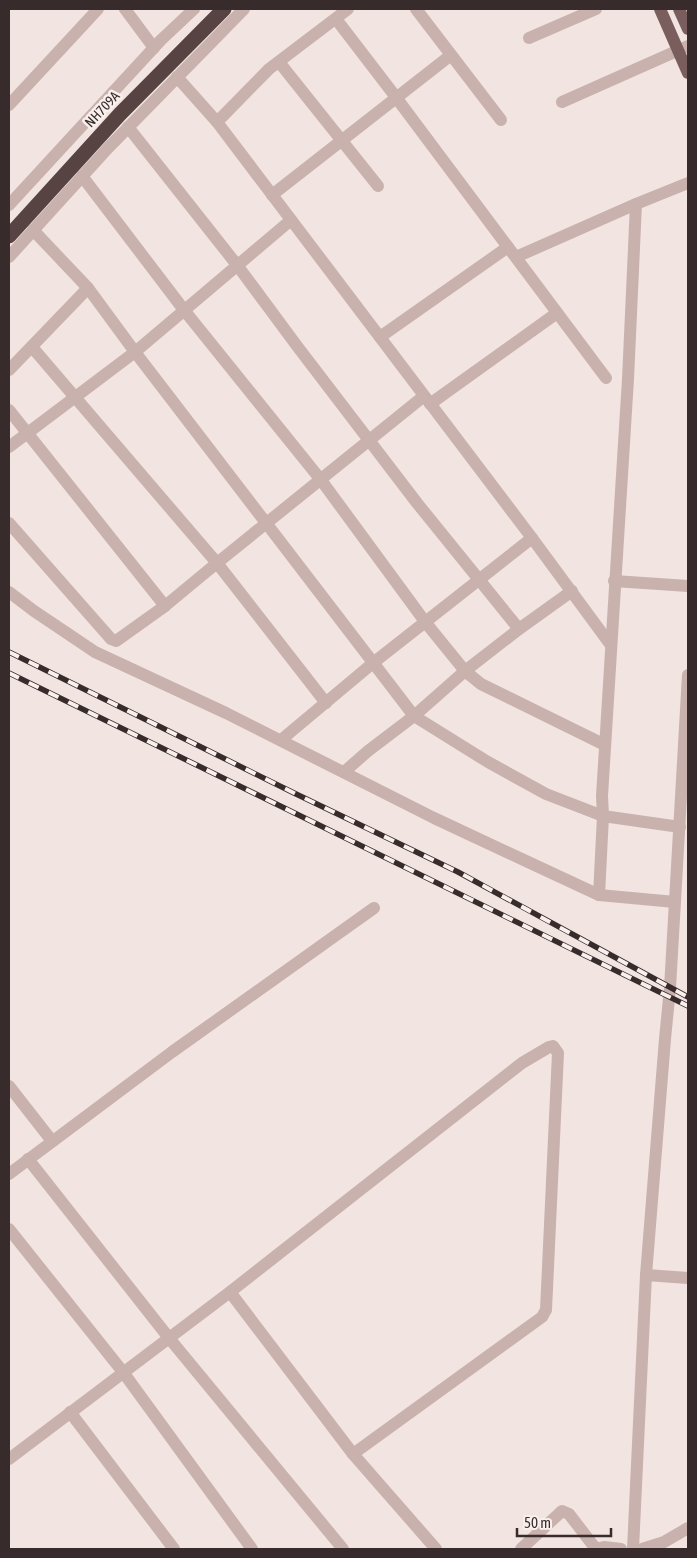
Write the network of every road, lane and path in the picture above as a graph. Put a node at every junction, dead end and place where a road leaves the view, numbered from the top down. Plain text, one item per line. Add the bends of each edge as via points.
1 (98, 9) edge
2 (125, 9) edge
3 (194, 9) edge
4 (224, 9) edge
5 (244, 9) edge
6 (348, 9) edge
7 (416, 9) edge
8 (596, 9) edge
9 (660, 9) edge
10 (679, 9) edge
11 (336, 19) junction
12 (688, 29) edge
13 (529, 38) dead end
14 (154, 48) junction
15 (683, 49) edge
16 (451, 56) junction
17 (279, 62) junction
18 (688, 73) edge
19 (178, 77) junction
20 (396, 98) junction
21 (562, 102) dead end
22 (9, 105) edge
23 (501, 120) dead end
24 (217, 122) junction
25 (128, 127) junction
26 (341, 140) junction
27 (82, 176) junction
28 (688, 183) edge
29 (378, 186) dead end
30 (272, 195) junction
31 (11, 198) edge
32 (636, 204) junction
33 (291, 220) junction
34 (33, 230) junction
35 (9, 236) edge
36 (512, 252) junction
37 (9, 256) edge
38 (237, 265) junction
39 (88, 288) junction
40 (184, 310) junction
41 (557, 313) junction
42 (380, 337) junction
43 (32, 347) junction
44 (135, 352) junction
45 (9, 370) edge
46 (606, 378) dead end
47 (74, 397) junction
48 (427, 400) junction
49 (9, 410) edge
50 (27, 432) junction
51 (369, 441) junction
52 (9, 447) edge
53 (320, 480) junction
54 (267, 522) junction
55 (9, 523) edge
56 (532, 538) junction
57 (217, 562) junction
58 (478, 580) junction
59 (614, 581) junction
60 (688, 586) edge
61 (572, 591) junction
62 (9, 592) edge
63 (166, 606) junction
64 (426, 623) junction
65 (518, 629) junction
66 (610, 644) junction
67 (373, 663) junction
68 (465, 671) junction
69 (688, 675) edge
70 (326, 703) junction
71 (414, 716) junction
72 (281, 740) junction
73 (605, 745) junction
74 (686, 753) edge
75 (685, 771) edge
76 (344, 772) junction
77 (603, 816) junction
78 (680, 827) junction
79 (599, 895) junction
80 (675, 902) junction
81 (374, 908) dead end
82 (9, 1086) edge
83 (52, 1141) junction
84 (28, 1159) junction
85 (9, 1174) edge
86 (9, 1229) edge
87 (646, 1276) junction
88 (688, 1278) edge
89 (230, 1292) junction
90 (169, 1338) junction
91 (123, 1372) junction
92 (70, 1412) junction
93 (352, 1454) junction
94 (9, 1459) edge
95 (688, 1528) edge
96 (674, 1536) junction
97 (174, 1549) edge
98 (252, 1549) edge
99 (343, 1549) edge
100 (436, 1549) edge
101 (521, 1549) edge
102 (595, 1549) edge
103 (621, 1549) edge
104 (633, 1549) edge
105 (642, 1549) edge
106 (673, 1549) edge

1 - 22 street
2 - 14 street
3 - 14 street
4 - 35 highway, NH709A via 120,114
5 - 19 street
6 - 11 street
7 - 16 street
8 - 13 street
9 - 15 main road
10 - 12 main road
11 - 17 street
11 - 20 street
14 - 31 street
15 - 18 main road
15 - 21 street
16 - 20 street
16 - 23 street
17 - 24 street
17 - 26 street
19 - 24 street
19 - 25 street
20 - 26 street
20 - 36 street
24 - 30 street
25 - 27 street
25 - 38 street
26 - 29 street
26 - 30 street
27 - 34 street
27 - 40 street
28 - 32 street
30 - 33 street
32 - 36 street
32 - 59 street
33 - 38 street
33 - 42 street
34 - 37 street
34 - 39 street
36 - 41 street
36 - 42 street
38 - 40 street
38 - 51 street
39 - 43 street
39 - 44 street
40 - 44 street
40 - 53 street
41 - 46 street
41 - 48 street
42 - 48 street
43 - 45 street
43 - 47 street
44 - 47 street
44 - 54 street
47 - 50 street
47 - 57 street
48 - 51 street
48 - 56 street
49 - 50 street
50 - 52 street
50 - 63 street
51 - 53 street
51 - 58 street
53 - 54 street
53 - 64 street
54 - 57 street
54 - 67 street
55 - 63 street via 111,639 122,638
56 - 58 street
56 - 61 street
57 - 63 street
57 - 70 street
58 - 64 street
58 - 65 street
59 - 60 street
59 - 66 street
61 - 65 street
61 - 66 street
62 - 72 street via 95,652
64 - 67 street
64 - 68 street
65 - 68 street
66 - 73 street
67 - 70 street
67 - 71 street
68 - 71 street
68 - 73 street via 481,684
69 - 74 street
70 - 72 street
71 - 76 street
71 - 77 street via 546,794
72 - 76 street
73 - 77 street
74 - 75 street
75 - 78 street
76 - 79 street
77 - 78 street
77 - 79 street
78 - 80 street
79 - 80 street
80 - 87 street
81 - 83 street
82 - 83 street
83 - 84 street
84 - 85 street
84 - 90 street
86 - 91 street
87 - 88 street
87 - 104 street
89 - 90 street
89 - 93 street
89 - 93 street via 522,1063 549,1047 556,1048 546,1310
90 - 91 street
90 - 99 street
91 - 92 street
91 - 98 street
92 - 94 street
92 - 97 street
93 - 100 street
95 - 96 street
96 - 105 street
96 - 106 street
101 - 102 street via 562,1511 569,1514
102 - 103 street

